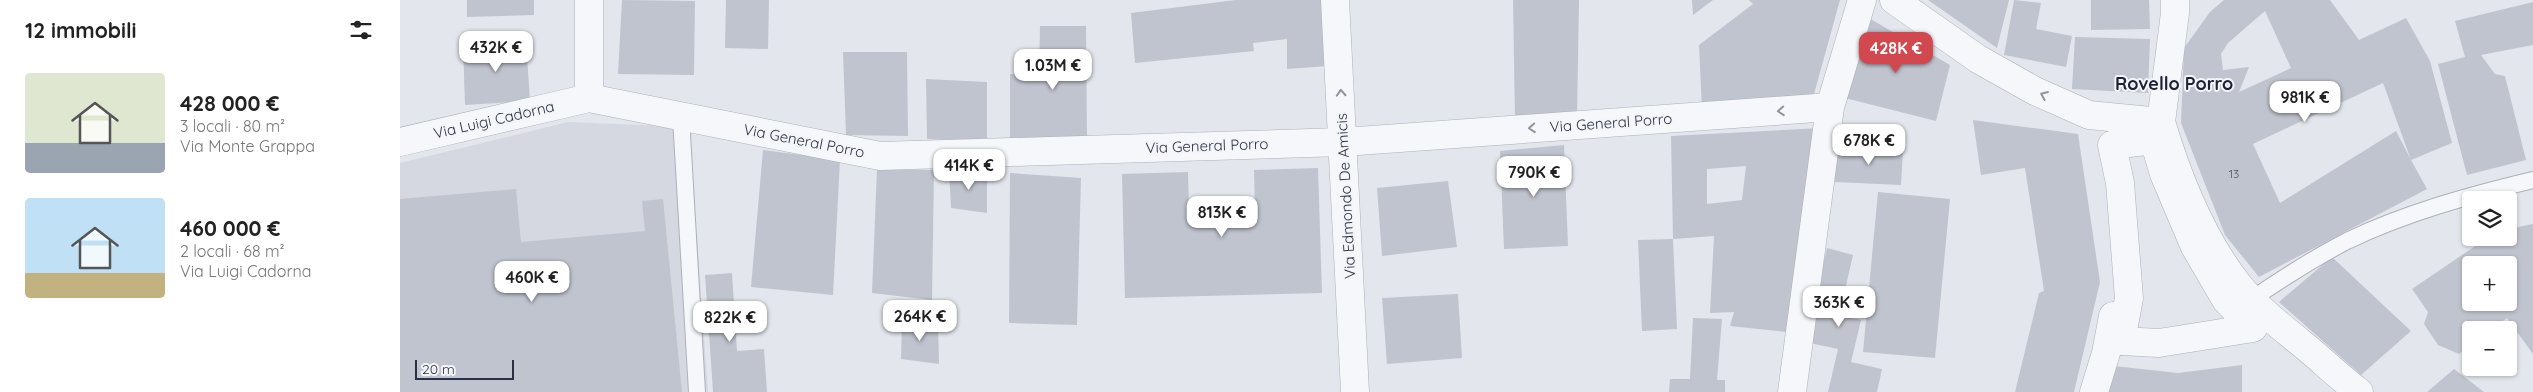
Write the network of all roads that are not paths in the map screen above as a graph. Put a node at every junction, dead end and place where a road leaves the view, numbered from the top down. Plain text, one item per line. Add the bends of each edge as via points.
1 (589, 0) edge
2 (1336, 0) edge
3 (1862, 0) edge
4 (1894, 0) edge
5 (2181, 4) edge
6 (589, 98) junction
7 (1830, 107) junction
8 (2089, 115) junction
9 (681, 116) junction
10 (2157, 131) junction
11 (400, 142) edge
12 (1344, 142) junction
13 (2533, 180) edge
14 (2252, 299) junction
15 (2283, 331) junction
16 (2106, 352) junction
17 (2355, 390) edge
18 (697, 392) edge
19 (1355, 392) edge
20 (1792, 392) edge
21 (2094, 392) edge

1 - 6 street
12 -> 2 street, Via Edmondo De Amicis
3 - 7 street
8 -> 4 street via 2035,91 1978,59
5 - 10 street
6 - 9 street, Via General Porro
6 - 11 street, Via Luigi Cadorna
7 -> 12 street, Via General Porro
7 - 20 street
8 - 10 street
8 - 16 street via 2107,185 2117,297
9 - 12 street, Via General Porro via 880,156
9 - 18 lane
10 - 10 street via 2164,174 2195,247 2226,300 2253,328 2159,343 2121,341 2129,298 2120,184 2112,145
10 - 14 street via 2209,238 2239,286
12 - 19 street, Via Edmondo De Amicis
13 - 14 lane via 2414,214 2348,241
14 - 15 street
15 - 16 street via 2213,348 2160,356
15 - 17 street
16 - 21 street

